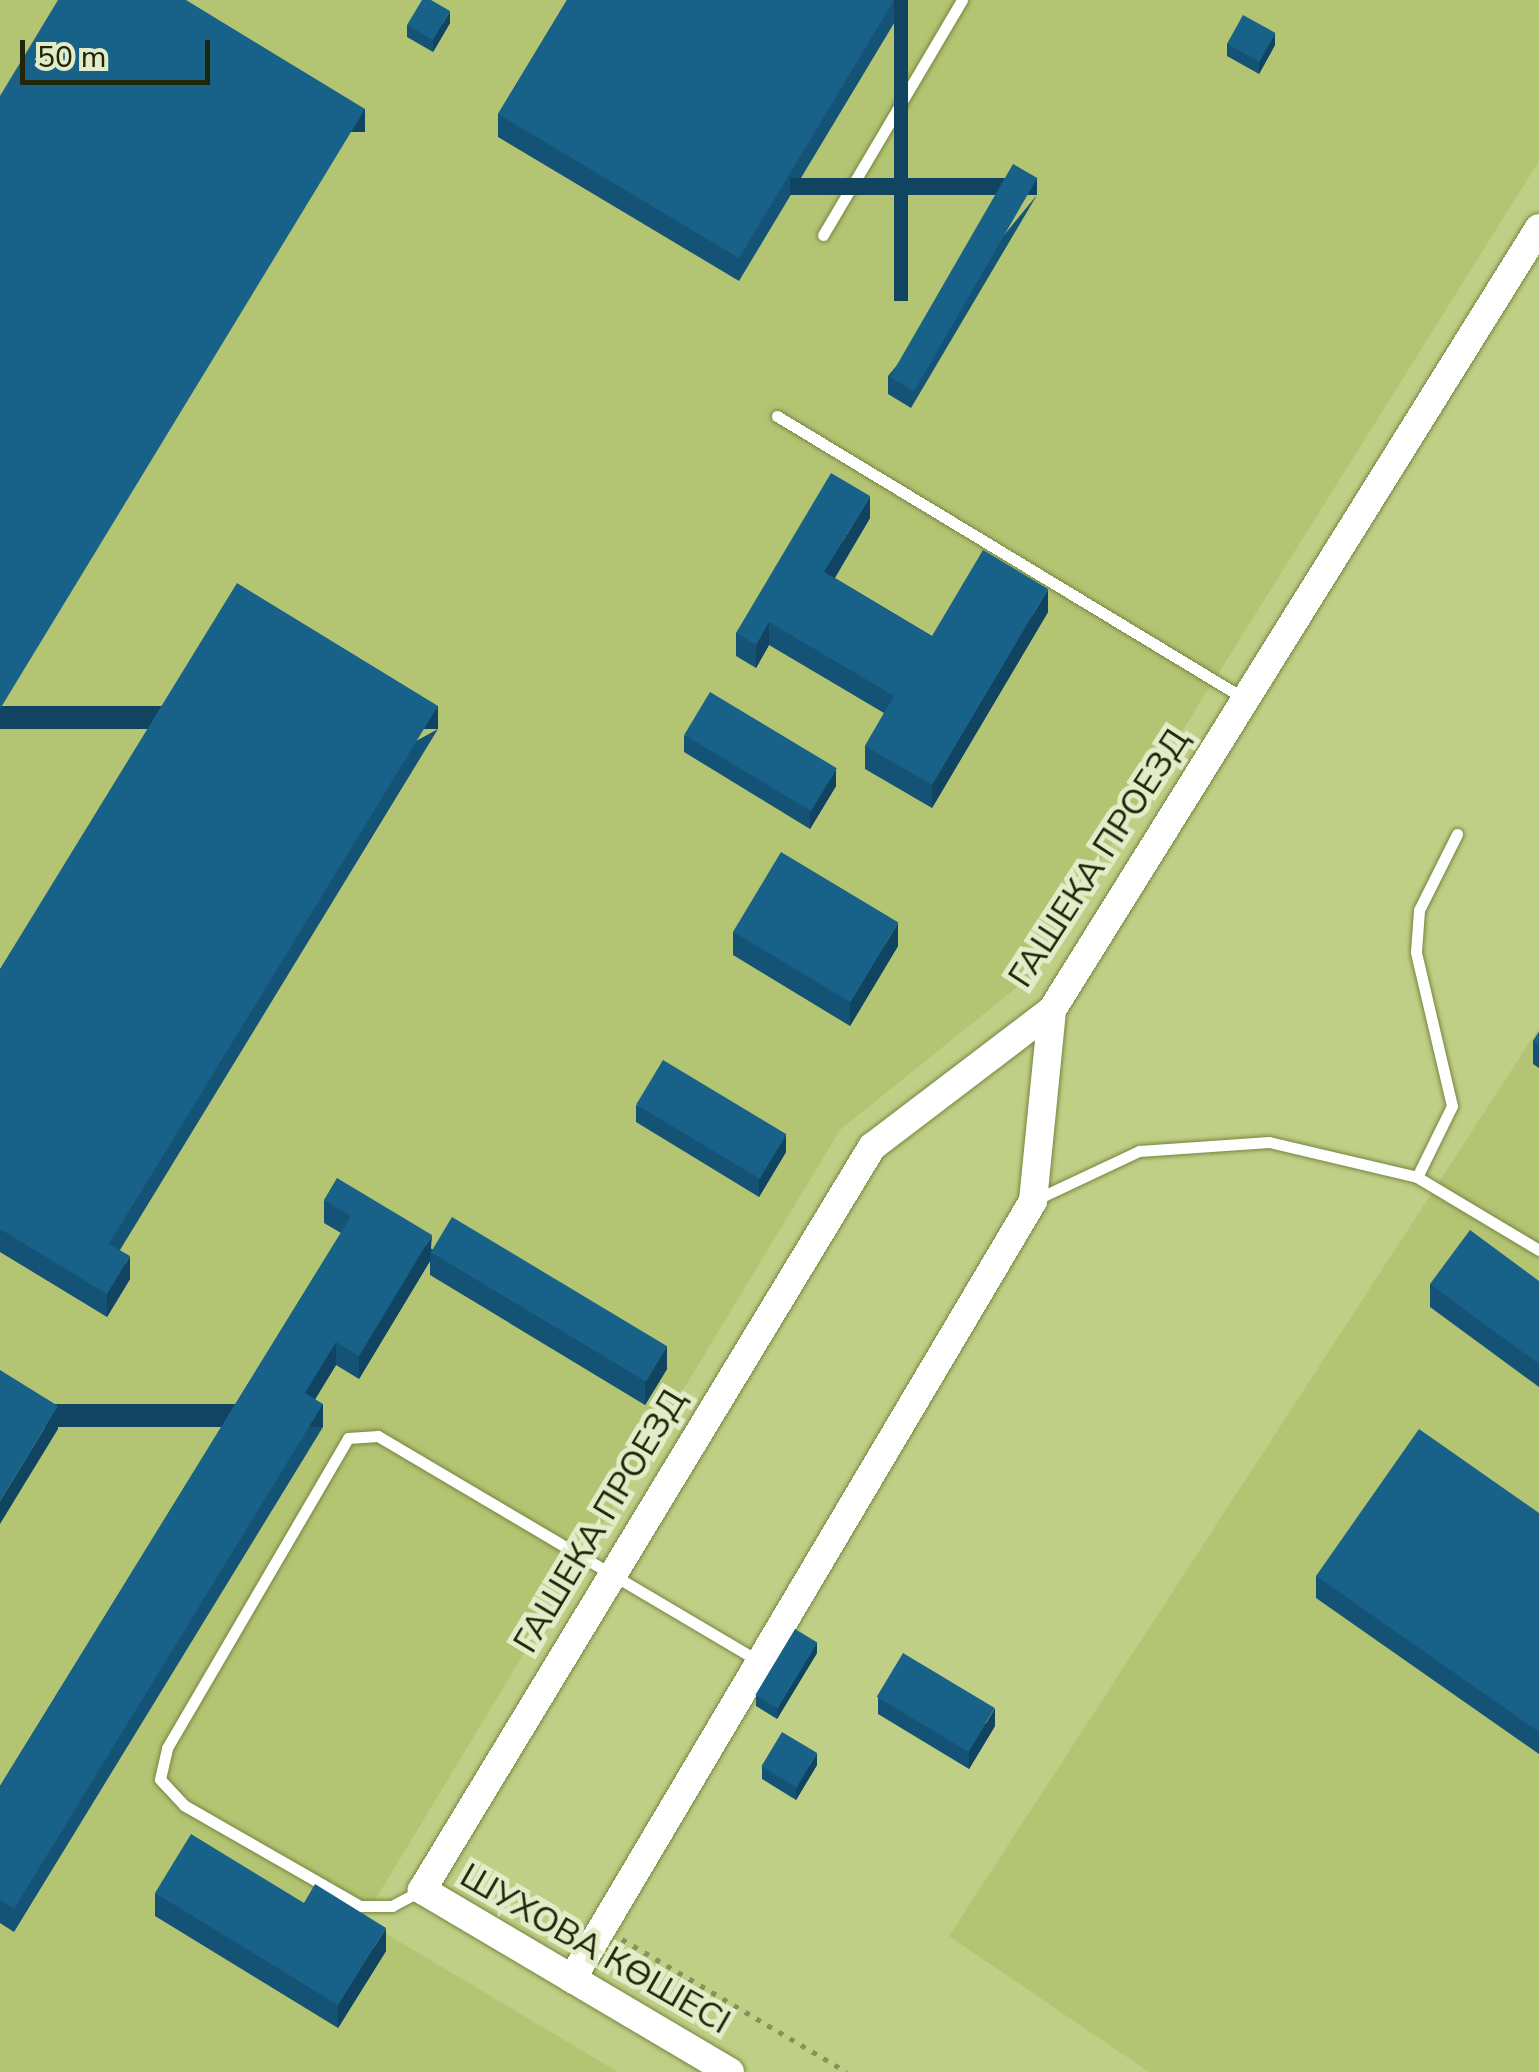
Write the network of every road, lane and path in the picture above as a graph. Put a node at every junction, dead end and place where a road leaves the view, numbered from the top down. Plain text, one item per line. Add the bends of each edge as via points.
1 (962, 0) edge
2 (1539, 228) edge
3 (823, 235) dead end
4 (777, 416) dead end
5 (1245, 700) junction
6 (1457, 834) dead end
7 (1052, 1010) junction
8 (1417, 1177) junction
9 (1033, 1200) junction
10 (1539, 1250) edge
11 (610, 1574) junction
12 (758, 1661) junction
13 (422, 1890) junction
14 (602, 1926) junction
15 (572, 1979) junction
16 (730, 2072) edge
17 (847, 2072) edge

1 - 3 lane
2 - 5 street, ГАШЕКА ПРОЕЗД
4 - 5 lane
5 - 7 street, ГАШЕКА ПРОЕЗД
6 - 8 lane via 1419,910 1416,952 1452,1106
7 - 9 street
7 - 11 street, ГАШЕКА ПРОЕЗД via 872,1146
8 - 9 lane via 1220,1140 1139,1152
8 - 10 lane
9 - 12 street
11 - 12 lane
11 - 13 street, ГАШЕКА ПРОЕЗД
11 - 13 lane via 378,1436 356,1433 339,1449 167,1748 160,1779 184,1804 360,1906 392,1906
12 - 14 street
13 - 15 street, ШУХОВА КӨШЕСІ
14 - 15 street
14 - 17 path
15 - 16 street, ШУХОВА КӨШЕСІ

